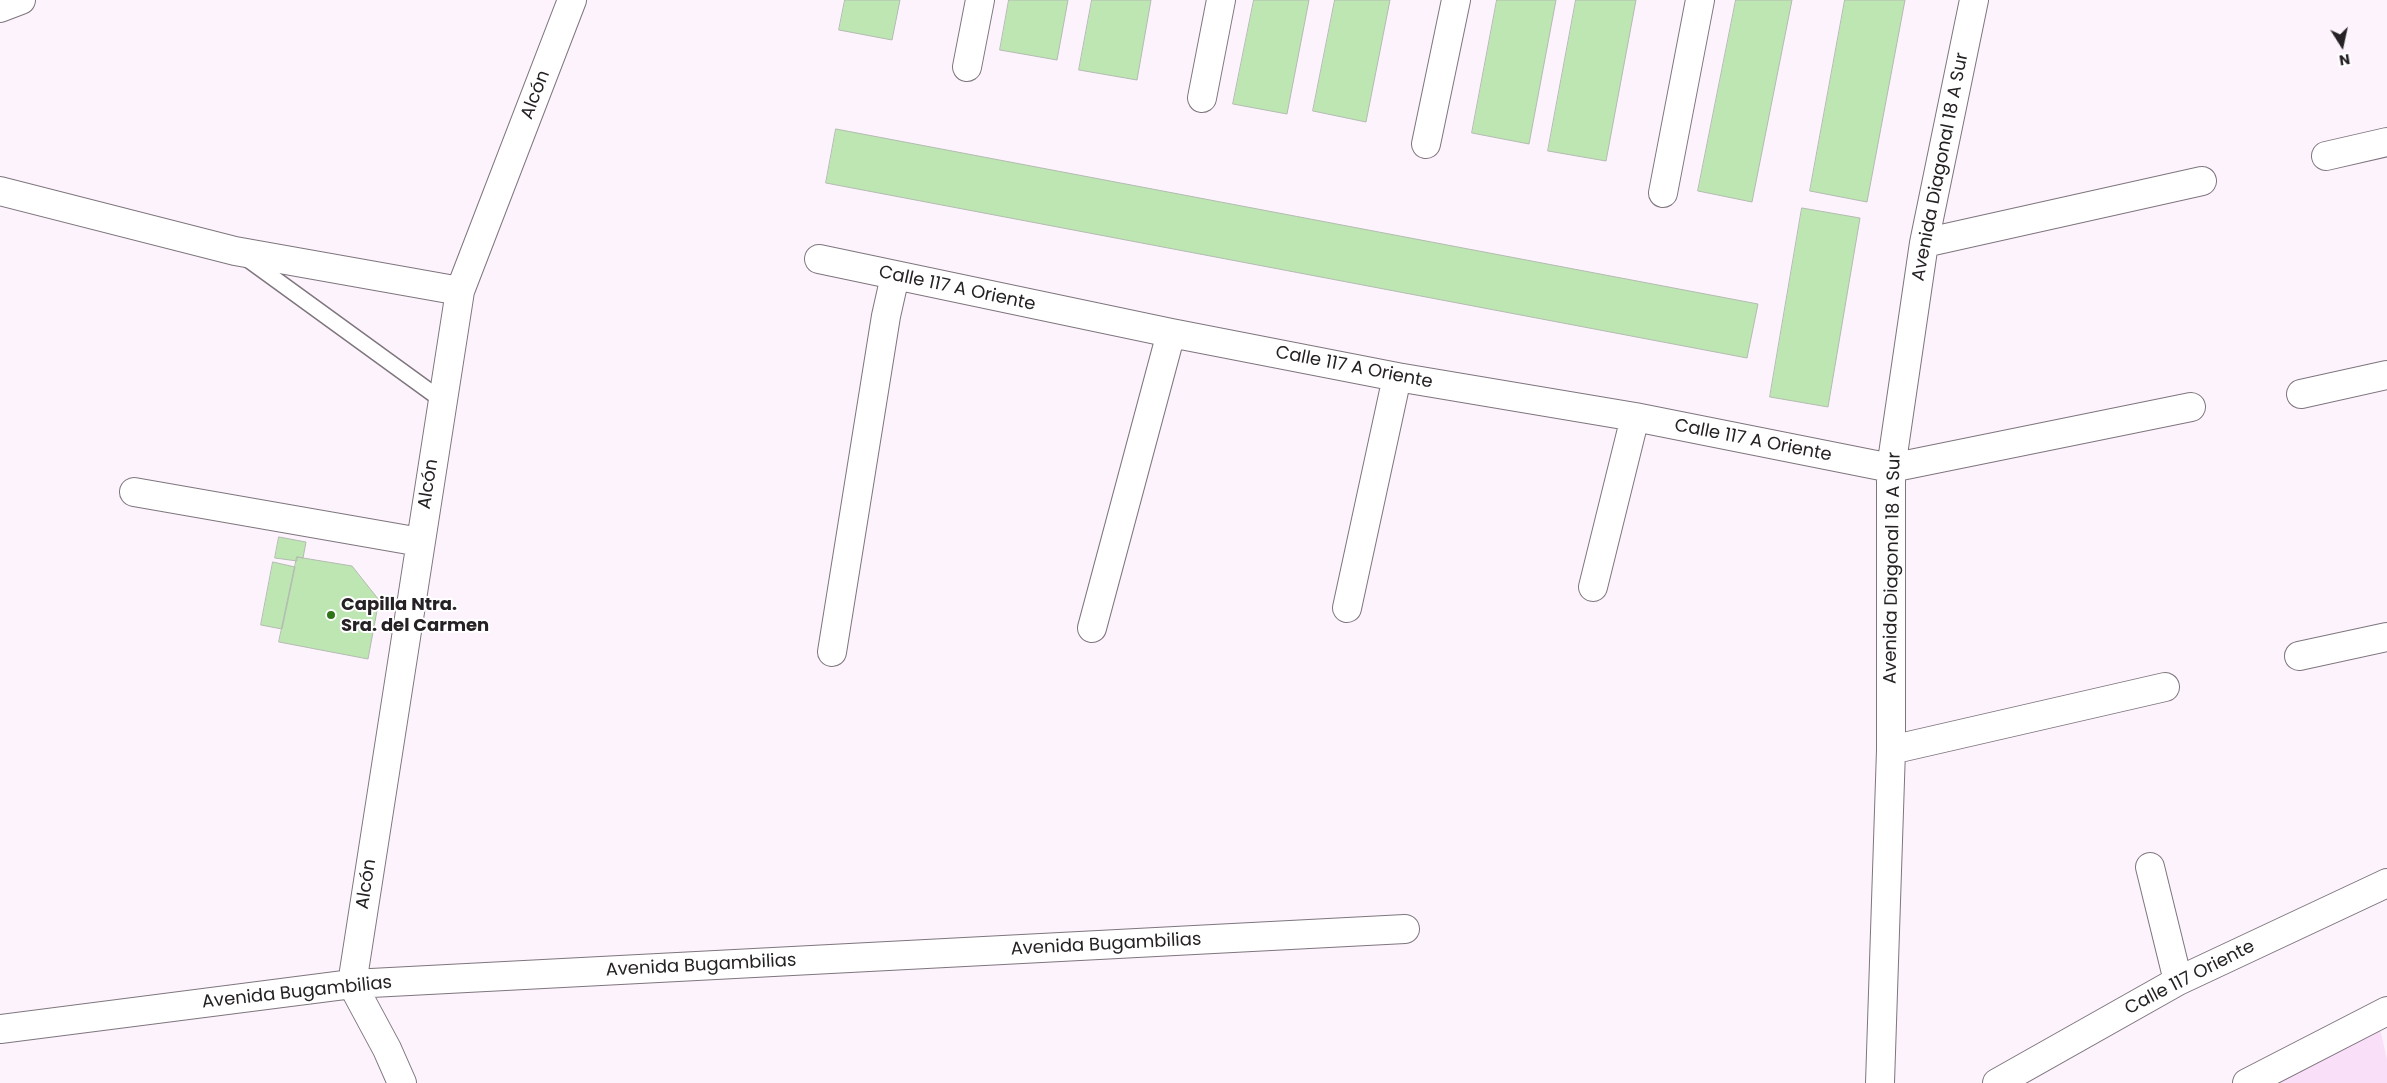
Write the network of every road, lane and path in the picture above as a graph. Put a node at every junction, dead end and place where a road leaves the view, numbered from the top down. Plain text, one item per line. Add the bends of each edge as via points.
1 (21, 0) edge
2 (572, 0) edge
3 (980, 0) edge
4 (1221, 0) edge
5 (1456, 0) edge
6 (1700, 0) edge
7 (1974, 0) edge
8 (0, 8) edge
9 (967, 67) dead end
10 (1202, 98) dead end
11 (2387, 142) edge
12 (1426, 144) dead end
13 (2326, 156) dead end
14 (2202, 181) dead end
15 (0, 190) edge
16 (1663, 192) dead end
17 (1924, 243) junction
18 (235, 250) junction
19 (819, 259) dead end
20 (895, 276) junction
21 (460, 291) junction
22 (1171, 333) junction
23 (2387, 375) edge
24 (1397, 377) junction
25 (2301, 394) dead end
26 (443, 401) junction
27 (2191, 407) dead end
28 (1635, 417) junction
29 (1892, 468) junction
30 (134, 492) dead end
31 (420, 542) junction
32 (1593, 588) dead end
33 (1347, 608) dead end
34 (1092, 628) dead end
35 (2387, 637) edge
36 (832, 652) dead end
37 (2299, 656) dead end
38 (2165, 688) dead end
39 (1891, 750) junction
40 (2150, 868) dead end
41 (2387, 883) edge
42 (1405, 929) dead end
43 (2178, 981) junction
44 (352, 984) junction
45 (2387, 1011) edge
46 (0, 1029) edge
47 (402, 1083) edge
48 (1880, 1083) edge
49 (1997, 1083) edge
50 (2246, 1083) edge

1 - 8 street
2 - 21 street, Alcón
3 - 9 street
4 - 10 street
5 - 12 street
6 - 16 street
7 - 17 street, Avenida Diagonal 18 A Sur
11 - 13 street
14 - 17 street
15 - 18 street
17 - 29 street, Avenida Diagonal 18 A Sur
18 - 21 street
18 - 26 lane
19 - 20 street, Calle 117 A Oriente
20 - 22 street, Calle 117 A Oriente
20 - 36 street
21 - 26 street, Alcón
22 - 24 street, Calle 117 A Oriente
22 - 34 street
23 - 25 street
24 - 28 street, Calle 117 A Oriente
24 - 33 street
26 - 31 street, Alcón
27 - 29 street
28 - 29 street, Calle 117 A Oriente
28 - 32 street
29 - 39 street, Avenida Diagonal 18 A Sur
30 - 31 street
31 - 44 street, Alcón
35 - 37 street
38 - 39 street
39 - 48 street, Avenida Diagonal 18 A Sur
40 - 43 street
41 - 43 street, Calle 117 Oriente
42 - 44 street, Avenida Bugambilias
43 - 49 street, Calle 117 Oriente
44 - 46 street, Avenida Bugambilias
44 - 47 street
45 - 50 street

